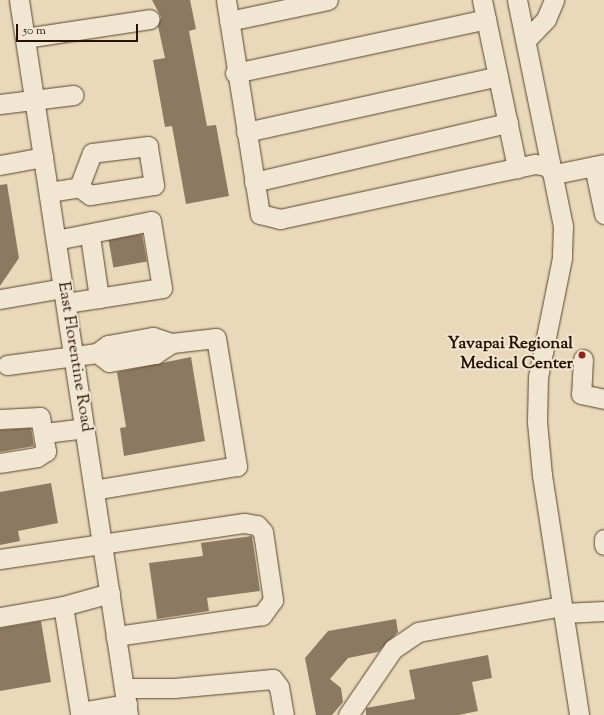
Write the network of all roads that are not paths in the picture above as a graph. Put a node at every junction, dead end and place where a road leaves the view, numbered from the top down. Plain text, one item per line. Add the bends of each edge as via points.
1 (19, 0) edge
2 (226, 0) edge
3 (328, 0) edge
4 (482, 0) edge
5 (517, 0) edge
6 (554, 0) edge
7 (150, 19) dead end
8 (486, 20) junction
9 (229, 21) junction
10 (25, 38) junction
11 (526, 40) junction
12 (235, 73) junction
13 (498, 76) junction
14 (73, 95) dead end
15 (34, 99) junction
16 (0, 104) edge
17 (508, 123) junction
18 (246, 132) junction
19 (43, 157) junction
20 (0, 165) edge
21 (599, 165) edge
22 (517, 168) junction
23 (555, 174) junction
24 (254, 182) junction
25 (79, 187) dead end
26 (49, 192) junction
27 (604, 214) edge
28 (90, 236) junction
29 (56, 240) junction
30 (64, 296) junction
31 (0, 298) edge
32 (98, 298) junction
33 (73, 356) junction
34 (582, 359) dead end
35 (7, 365) dead end
36 (604, 399) edge
37 (0, 419) edge
38 (84, 428) junction
39 (45, 433) junction
40 (0, 463) edge
41 (94, 490) junction
42 (604, 539) edge
43 (102, 544) junction
44 (604, 545) edge
45 (0, 559) edge
46 (110, 593) junction
47 (63, 606) junction
48 (563, 610) junction
49 (604, 611) edge
50 (0, 617) edge
51 (116, 636) junction
52 (126, 702) edge
53 (284, 715) edge
54 (348, 715) edge
55 (579, 715) edge

1 - 10 street, East Florentine Road
2 - 9 street
3 - 9 street
4 - 8 street
5 - 11 street
6 - 11 street via 546,19
7 - 10 street
8 - 12 street
8 - 13 street
9 - 12 street
10 - 15 street, East Florentine Road
11 - 23 street
12 - 18 street
13 - 17 street
13 - 18 street
14 - 15 street
15 - 16 street
15 - 19 street, East Florentine Road
17 - 22 street
17 - 24 street
18 - 24 street
19 - 20 street
19 - 26 street, East Florentine Road
21 - 23 street
21 - 27 street
22 - 23 street via 546,166
22 - 24 street via 280,219 260,214
23 - 48 street via 563,226 562,258 543,336 537,422
25 - 26 street
26 - 29 street, East Florentine Road
28 - 29 street
28 - 32 street
28 - 32 street via 101,229 151,221 162,288
29 - 30 street, East Florentine Road
30 - 31 street
30 - 32 street
30 - 33 street, East Florentine Road
33 - 35 street
33 - 38 street, East Florentine Road
33 - 41 street via 97,353 109,362 155,354 172,343 216,338 237,466
34 - 36 street via 581,394
37 - 39 street via 40,417
38 - 39 street
38 - 41 street, East Florentine Road
39 - 40 street via 46,451 42,454
41 - 43 street, East Florentine Road
42 - 44 street
43 - 45 street
43 - 46 street, East Florentine Road
43 - 51 street via 244,523 257,525 263,532 273,600 262,615
46 - 47 street
46 - 51 street, East Florentine Road
47 - 50 street
47 - 52 street via 80,712
48 - 49 street
48 - 54 street via 418,632 393,648
48 - 55 street
51 - 52 street, East Florentine Road
52 - 53 street via 174,688 273,679 279,687

